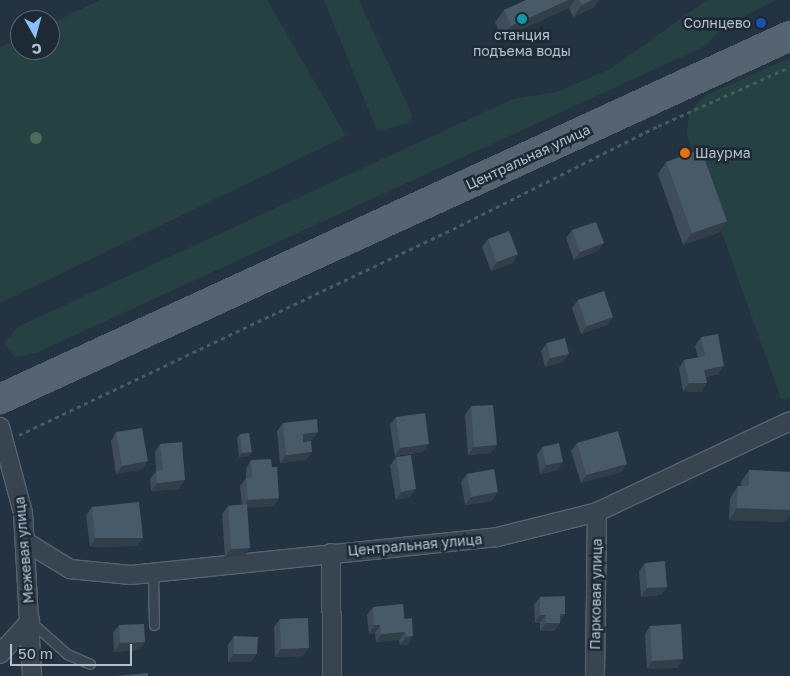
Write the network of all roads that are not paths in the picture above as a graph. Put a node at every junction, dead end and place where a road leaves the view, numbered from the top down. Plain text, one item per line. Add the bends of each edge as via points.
1 (790, 36) edge
2 (0, 399) edge
3 (790, 421) edge
4 (3, 435) edge
5 (597, 512) junction
6 (26, 542) junction
7 (331, 553) junction
8 (153, 573) junction
9 (30, 621) junction
10 (154, 625) dead end
11 (0, 654) edge
12 (90, 664) dead end
13 (32, 676) edge
14 (332, 676) edge
15 (596, 676) edge

1 - 2 main road, Центральная улица
3 - 5 street, Центральная улица
4 - 6 street, Межевая улица
5 - 7 street, Центральная улица via 497,537
5 - 15 street, Парковая улица
6 - 8 street, Центральная улица via 70,569 131,575
6 - 9 street, Межевая улица
7 - 8 street, Центральная улица
7 - 14 street
8 - 10 lane
9 - 11 street
9 - 12 lane via 67,654
9 - 13 street, Межевая улица

